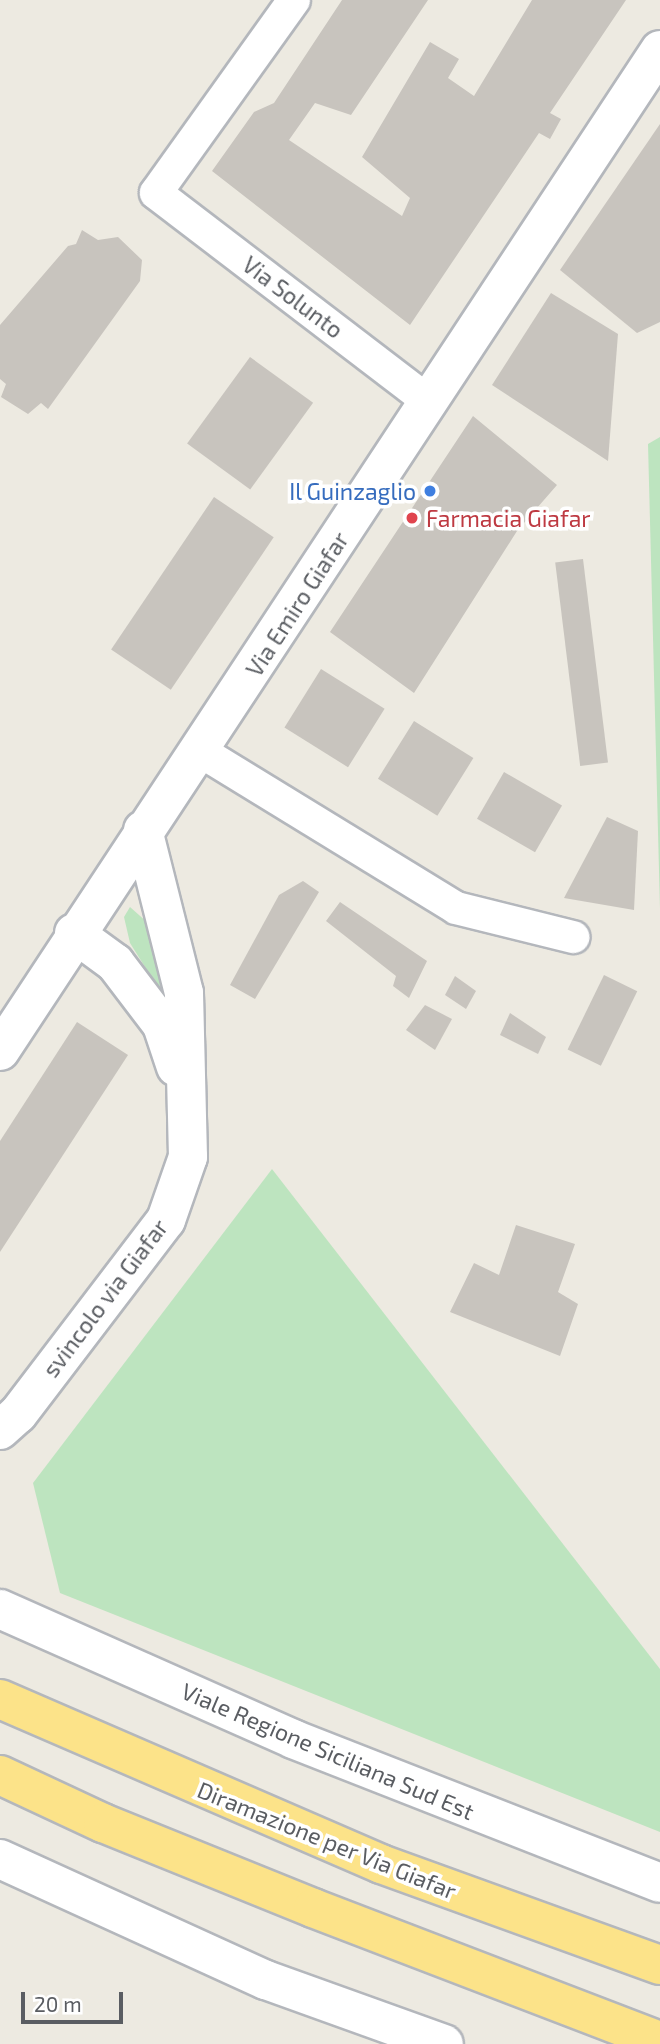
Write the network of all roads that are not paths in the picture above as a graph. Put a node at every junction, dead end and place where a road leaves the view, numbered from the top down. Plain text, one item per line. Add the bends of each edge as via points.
1 (294, 0) edge
2 (660, 50) edge
3 (429, 402) junction
4 (200, 751) junction
5 (143, 830) junction
6 (74, 933) junction
7 (573, 937) dead end
8 (0, 1051) edge
9 (186, 1095) junction
10 (9, 1422) edge
11 (0, 1456) edge
12 (0, 1609) edge
13 (0, 1699) edge
14 (0, 1775) edge
15 (0, 1787) edge
16 (103, 1823) junction
17 (0, 1859) edge
18 (660, 1884) edge
19 (660, 1965) edge
20 (660, 2041) edge
21 (444, 2044) edge

1 - 3 street, Via Solunto via 156,193
2 - 3 street, Via Emiro Giafar
3 - 4 street, Via Emiro Giafar
4 - 5 street, Via Emiro Giafar
4 - 7 street via 456,908
5 - 6 street, Via Emiro Giafar
5 - 9 street, svincolo via Giafar via 184,993
6 - 8 street, Via Emiro Giafar
6 - 9 street, svincolo via Giafar via 115,963 162,1025
9 - 10 street, svincolo via Giafar via 188,1157 166,1220
10 - 11 street, svincolo via Giafar
12 - 18 street, Viale Regione Siciliana Sud Est via 293,1739
13 - 19 highway, Diramazione per Via Giafar via 381,1864
14 - 16 highway
15 - 16 highway
16 - 20 highway via 460,1967
17 - 21 street via 265,1980

